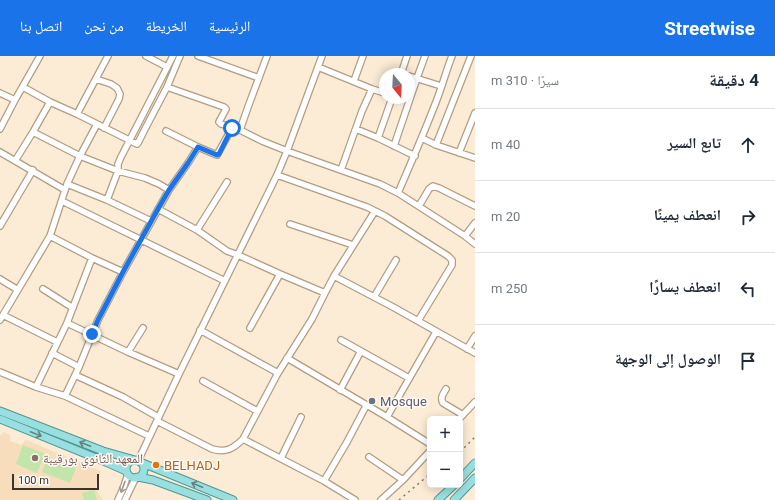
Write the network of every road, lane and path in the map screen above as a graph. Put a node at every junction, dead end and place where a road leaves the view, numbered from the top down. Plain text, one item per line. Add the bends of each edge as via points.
1 (40, 56) edge
2 (108, 56) edge
3 (146, 56) edge
4 (173, 56) edge
5 (180, 56) edge
6 (198, 56) edge
7 (267, 56) edge
8 (322, 56) edge
9 (363, 56) edge
10 (407, 56) edge
11 (425, 56) edge
12 (452, 56) edge
13 (471, 56) edge
14 (475, 58) edge
15 (167, 67) junction
16 (318, 67) junction
17 (404, 68) edge
18 (259, 78) junction
19 (417, 78) junction
20 (96, 79) junction
21 (354, 81) junction
22 (441, 86) junction
23 (23, 87) junction
24 (167, 87) junction
25 (372, 89) junction
26 (379, 91) edge
27 (0, 93) edge
28 (15, 100) junction
29 (50, 102) junction
30 (390, 104) edge
31 (475, 113) edge
32 (77, 114) junction
33 (97, 124) junction
34 (104, 128) junction
35 (232, 128) junction
36 (0, 129) edge
37 (356, 129) junction
38 (240, 130) junction
39 (166, 131) dead end
40 (33, 132) junction
41 (378, 138) junction
42 (422, 138) junction
43 (129, 140) junction
44 (436, 145) junction
45 (394, 146) junction
46 (198, 147) junction
47 (288, 151) junction
48 (0, 152) edge
49 (459, 153) junction
50 (80, 156) junction
51 (415, 156) junction
52 (475, 158) edge
53 (15, 161) junction
54 (33, 170) junction
55 (341, 170) junction
56 (118, 171) junction
57 (277, 175) junction
58 (227, 182) dead end
59 (66, 187) junction
60 (169, 190) junction
61 (398, 193) junction
62 (107, 200) junction
63 (62, 201) junction
64 (419, 206) junction
65 (475, 206) edge
66 (158, 209) junction
67 (375, 211) junction
68 (150, 221) junction
69 (290, 224) dead end
70 (475, 224) edge
71 (0, 226) edge
72 (197, 230) junction
73 (50, 236) junction
74 (465, 236) junction
75 (141, 240) junction
76 (475, 244) edge
77 (353, 245) junction
78 (238, 255) junction
79 (92, 258) junction
80 (396, 260) dead end
81 (123, 272) junction
82 (280, 274) junction
83 (334, 276) junction
84 (0, 279) edge
85 (225, 281) junction
86 (43, 288) dead end
87 (18, 290) junction
88 (325, 293) junction
89 (374, 297) junction
90 (73, 308) junction
91 (1, 318) edge
92 (418, 322) junction
93 (67, 323) junction
94 (143, 328) dead end
95 (250, 328) dead end
96 (200, 330) junction
97 (436, 332) junction
98 (92, 334) junction
99 (475, 336) edge
100 (341, 340) dead end
101 (57, 342) junction
102 (467, 349) junction
103 (361, 351) junction
104 (128, 352) junction
105 (52, 353) junction
106 (475, 353) edge
107 (287, 358) junction
108 (78, 367) junction
109 (0, 372) edge
110 (278, 373) junction
111 (178, 374) junction
112 (75, 375) junction
113 (409, 378) junction
114 (203, 381) dead end
115 (36, 387) junction
116 (446, 389) dead end
117 (340, 390) junction
118 (65, 396) junction
119 (475, 402) edge
120 (366, 406) junction
121 (0, 411) edge
122 (257, 411) junction
123 (460, 416) edge
124 (462, 416) edge
125 (301, 417) dead end
126 (387, 417) junction
127 (157, 419) junction
128 (0, 420) edge
129 (149, 436) junction
130 (242, 439) junction
131 (427, 442) edge
132 (427, 455) edge
133 (369, 457) dead end
134 (281, 458) junction
135 (138, 461) junction
136 (475, 463) edge
137 (127, 472) junction
138 (463, 475) edge
139 (137, 477) junction
140 (475, 478) edge
141 (403, 480) junction
142 (324, 481) junction
143 (451, 488) edge
144 (118, 500) edge
145 (124, 500) edge
146 (207, 500) edge
147 (233, 500) edge
148 (355, 500) edge
149 (381, 500) edge
150 (438, 500) edge
151 (454, 500) edge

1 - 23 street
2 - 20 street
3 - 15 street
4 - 15 street
5 - 24 street
6 - 18 street
7 - 18 street
8 - 16 street
9 - 21 street
10 - 17 street
11 - 19 street
12 - 22 street
13 - 14 street
13 - 44 street
15 - 43 street
16 - 21 street
16 - 47 street
18 - 38 street
19 - 22 street
19 - 45 street
20 - 32 street
20 - 34 street via 111,84 120,94
21 - 25 street
22 - 42 street
23 - 28 street
23 - 29 street
24 - 35 street via 224,107 226,109 219,122
24 - 43 street via 138,143
25 - 26 street
25 - 37 street
27 - 28 street
28 - 36 street
29 - 32 street
29 - 40 street
30 - 41 street
31 - 49 street
32 - 33 street
33 - 34 street
33 - 50 street
34 - 43 street
35 - 38 street
35 - 46 street via 219,154
37 - 41 street
37 - 55 street
38 - 47 street
39 - 46 street
40 - 50 street
40 - 53 street
41 - 45 street
42 - 44 street
42 - 51 street
43 - 56 street via 118,164
44 - 49 street
45 - 51 street
46 - 60 street
47 - 55 street
47 - 57 street
48 - 53 street
49 - 52 street
50 - 56 street
50 - 59 street
51 - 61 street
53 - 54 street
54 - 59 street
54 - 71 street
55 - 61 street
56 - 60 street via 145,178
56 - 62 street
57 - 67 street
57 - 78 street
58 - 72 street
59 - 62 street
59 - 63 street
60 - 66 street
61 - 64 street
62 - 68 street
63 - 73 street
63 - 75 street
64 - 65 street via 433,186
64 - 74 street
66 - 68 street
66 - 72 street
67 - 77 street
67 - 92 street via 452,260
68 - 75 street
69 - 77 street
70 - 74 street
72 - 78 street via 226,251
73 - 79 street
73 - 87 street
74 - 76 street
75 - 81 street
75 - 85 street
77 - 83 street
78 - 82 street
78 - 85 street
79 - 81 street
79 - 90 street
80 - 89 street
81 - 98 street
82 - 88 street
82 - 95 street
83 - 88 street
83 - 89 street
84 - 87 street
85 - 96 street
86 - 90 street
87 - 91 street
88 - 107 street
89 - 92 street
90 - 93 street
91 - 101 street
92 - 97 street
93 - 98 street
93 - 101 street
94 - 104 street
96 - 110 street
96 - 111 street
97 - 102 street
97 - 113 street
98 - 104 street
98 - 108 street
99 - 102 street
100 - 103 street
101 - 105 street
102 - 106 street
103 - 113 street
103 - 117 street
104 - 111 street
105 - 108 street
105 - 115 street
107 - 110 street
107 - 117 street
108 - 112 street
109 - 115 street
110 - 122 street
111 - 127 street
112 - 118 street
112 - 127 street via 123,396
113 - 126 street
114 - 122 street
115 - 118 street
116 - 123 street via 441,400
117 - 120 street
118 - 129 street
119 - 124 street
120 - 126 street
120 - 142 street
135 -> 121 main road via 103,451
122 - 130 street
125 - 134 street
126 - 131 street
127 - 129 street
127 - 130 street via 212,450 230,449
128 -> 137 main road
129 - 135 street
130 - 134 street
132 - 141 street
133 - 141 street
134 - 142 street
135 - 137 main road via 130,461 126,468
135 - 139 main road via 143,466 143,471
147 -> 135 main road
136 - 138 main road
137 - 139 main road via 132,477
137 -> 144 street
139 - 145 street
139 - 146 main road via 153,480
140 - 151 main road
141 - 149 street
142 - 148 street
143 - 150 main road

